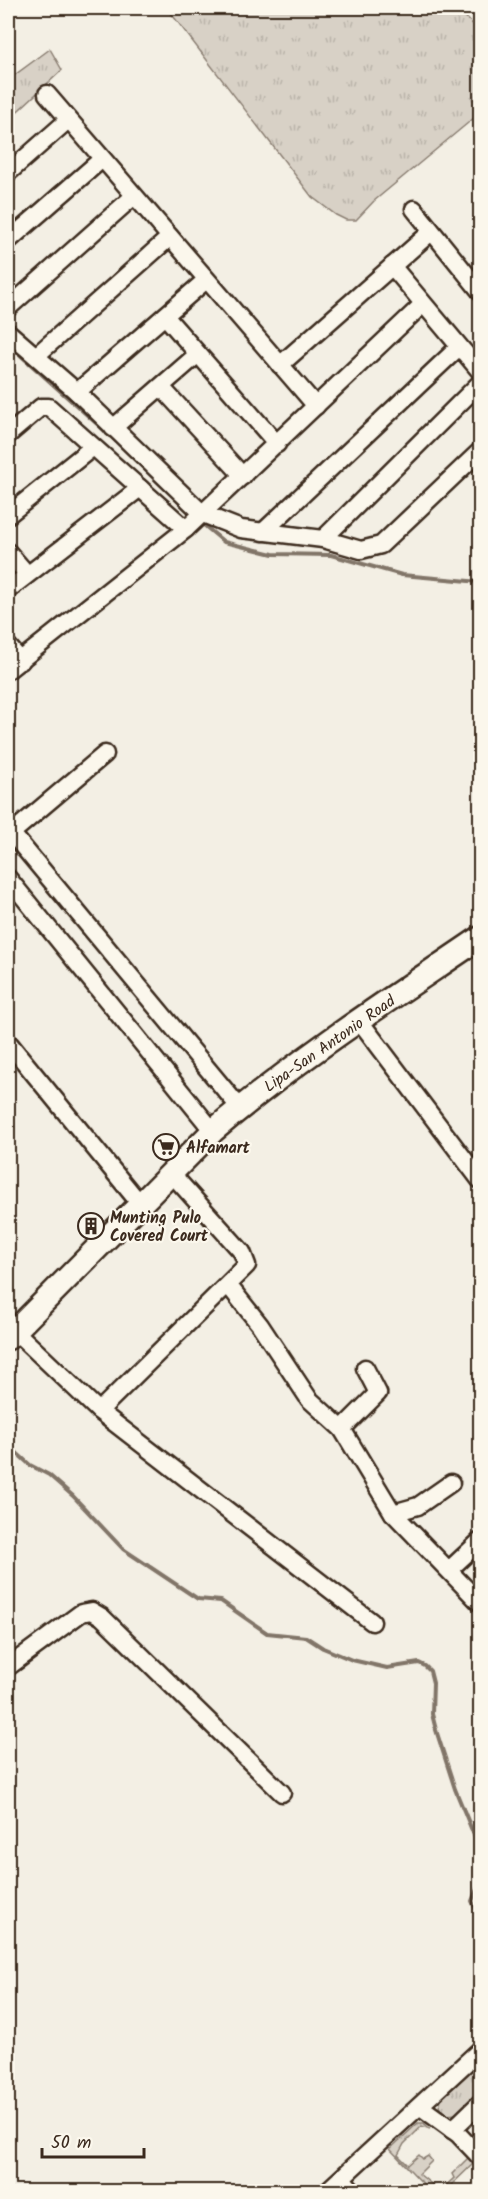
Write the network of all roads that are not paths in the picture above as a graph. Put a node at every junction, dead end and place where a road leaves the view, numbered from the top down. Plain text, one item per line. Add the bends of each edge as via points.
1 (47, 94) dead end
2 (68, 120) junction
3 (102, 159) junction
4 (8, 172) edge
5 (134, 196) junction
6 (414, 209) dead end
7 (431, 232) junction
8 (170, 237) junction
9 (8, 241) edge
10 (392, 266) junction
11 (206, 280) junction
12 (480, 291) edge
13 (423, 304) junction
14 (8, 308) edge
15 (165, 316) junction
16 (8, 332) edge
17 (459, 347) junction
18 (198, 354) junction
19 (37, 355) junction
20 (280, 365) junction
21 (480, 371) edge
22 (480, 383) edge
23 (161, 387) junction
24 (77, 392) junction
25 (316, 406) junction
26 (113, 428) junction
27 (8, 435) edge
28 (277, 444) junction
29 (93, 447) junction
30 (480, 451) edge
31 (243, 476) junction
32 (140, 488) junction
33 (8, 515) edge
34 (194, 522) junction
35 (263, 532) junction
36 (323, 539) junction
37 (8, 552) edge
38 (27, 574) junction
39 (8, 590) edge
40 (8, 646) edge
41 (14, 666) edge
42 (105, 754) dead end
43 (8, 878) edge
44 (480, 940) edge
45 (359, 1020) junction
46 (8, 1042) edge
47 (240, 1108) junction
48 (213, 1131) junction
49 (171, 1173) junction
50 (480, 1180) edge
51 (141, 1205) junction
52 (229, 1286) junction
53 (11, 1334) edge
54 (365, 1368) dead end
55 (99, 1411) junction
56 (342, 1429) junction
57 (451, 1483) dead end
58 (393, 1513) junction
59 (480, 1541) edge
60 (449, 1570) junction
61 (480, 1603) edge
62 (372, 1622) dead end
63 (8, 1668) edge
64 (282, 1793) dead end
65 (480, 2050) edge
66 (480, 2103) edge
67 (421, 2107) junction
68 (452, 2130) junction
69 (480, 2157) edge
70 (342, 2179) junction
71 (326, 2192) edge
72 (354, 2192) edge

1 - 2 street
2 - 3 street
2 - 4 street
3 - 5 street
3 - 9 street
5 - 8 street
5 - 14 street
6 - 7 street
7 - 10 street
7 - 12 street
8 - 11 street
8 - 19 street
10 - 13 street
10 - 20 street
11 - 15 street
11 - 20 street
13 - 17 street
13 - 25 street
15 - 18 street
15 - 24 street
16 - 19 street
17 - 21 street
17 - 35 street
18 - 23 street
18 - 28 street
19 - 24 street
20 - 25 street
22 - 36 street
23 - 26 street
23 - 31 street
24 - 26 street
25 - 28 street
26 - 34 street
27 - 29 street via 47,406
28 - 31 street
29 - 32 street
29 - 33 street
30 - 36 street via 381,545 360,550
31 - 34 street
32 - 34 street
32 - 38 street
34 - 35 street
34 - 41 street
35 - 36 street
37 - 38 street
38 - 39 street
40 - 41 street
42 - 47 street via 14,831 14,836
43 - 48 street
44 - 45 main road, Lipa-San Antonio Road
45 - 47 main road, Lipa-San Antonio Road
45 - 50 street
46 - 51 street
47 - 48 main road, Lipa-San Antonio Road
48 - 49 main road, Lipa-San Antonio Road
49 - 51 main road, Lipa-San Antonio Road
49 - 52 street via 242,1252 247,1265
51 - 53 main road, Lipa-San Antonio Road
52 - 55 street
52 - 56 street via 309,1399
53 - 55 street
54 - 56 street via 378,1393
55 - 62 street
56 - 58 street
57 - 58 street via 418,1506
58 - 60 street
59 - 60 street
60 - 61 street
63 - 64 street via 81,1613 92,1611
65 - 67 street
66 - 68 street
67 - 68 street
67 - 70 street
68 - 69 street
70 - 71 street
70 - 72 street

